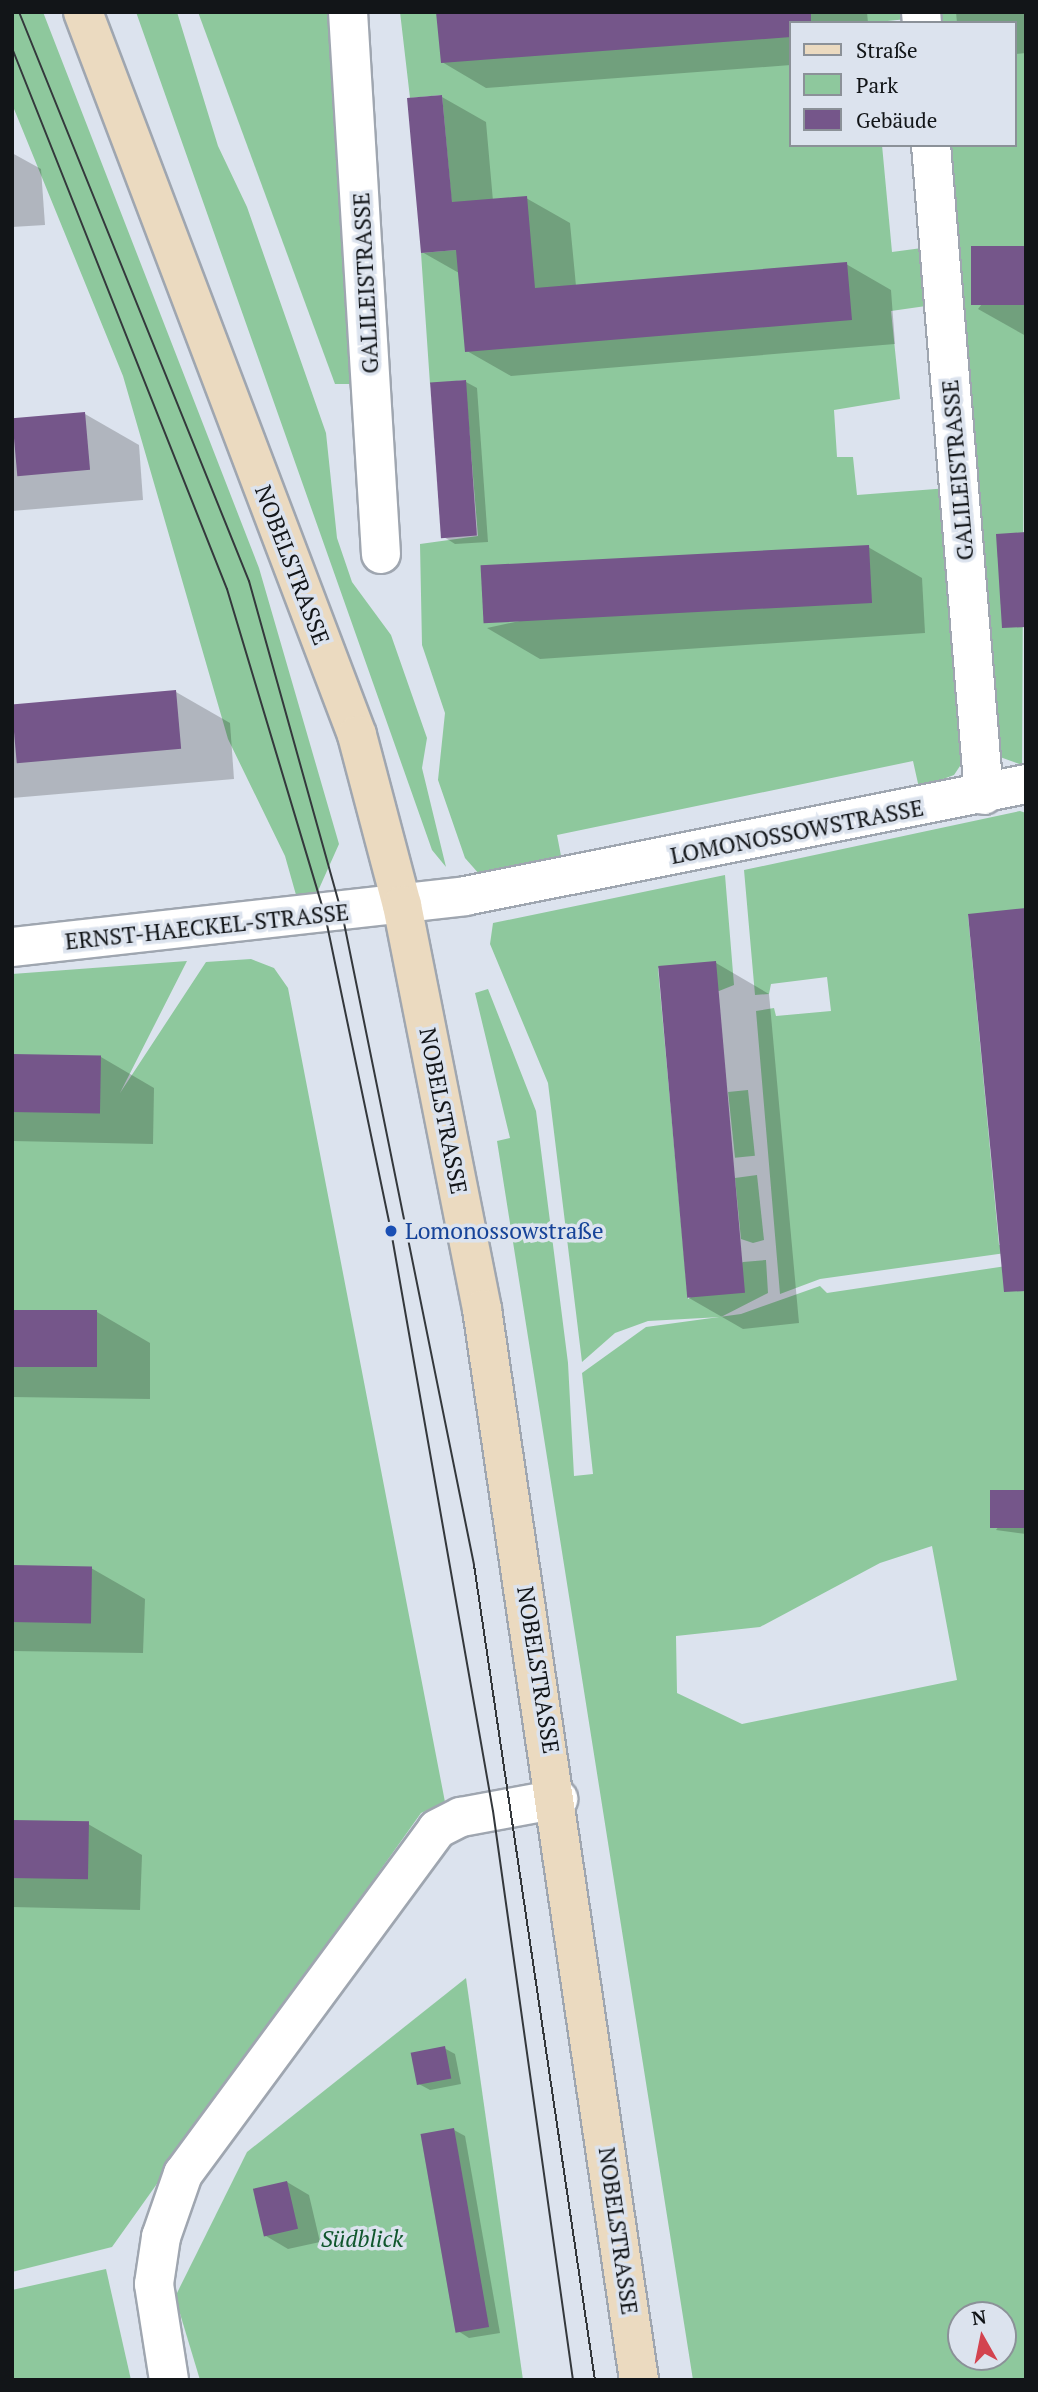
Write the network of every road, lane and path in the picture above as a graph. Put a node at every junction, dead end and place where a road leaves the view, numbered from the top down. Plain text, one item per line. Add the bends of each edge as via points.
1 (83, 12) edge
2 (348, 12) edge
3 (931, 147) edge
4 (380, 554) dead end
5 (1026, 784) edge
6 (984, 795) junction
7 (402, 905) junction
8 (12, 947) edge
9 (558, 1799) junction
10 (169, 2380) edge
11 (639, 2380) edge

1 - 7 main road, NOBELSTRASSE via 357,735
2 - 4 street, GALILEISTRASSE
3 - 6 street, GALILEISTRASSE
5 - 6 street, LOMONOSSOWSTRASSE
6 - 7 street, LOMONOSSOWSTRASSE
7 - 8 street, ERNST-HAECKEL-STRASSE
7 - 9 main road, NOBELSTRASSE via 482,1309
9 - 10 street via 461,1817 438,1829 183,2174 161,2237 154,2284
9 - 11 main road, NOBELSTRASSE

